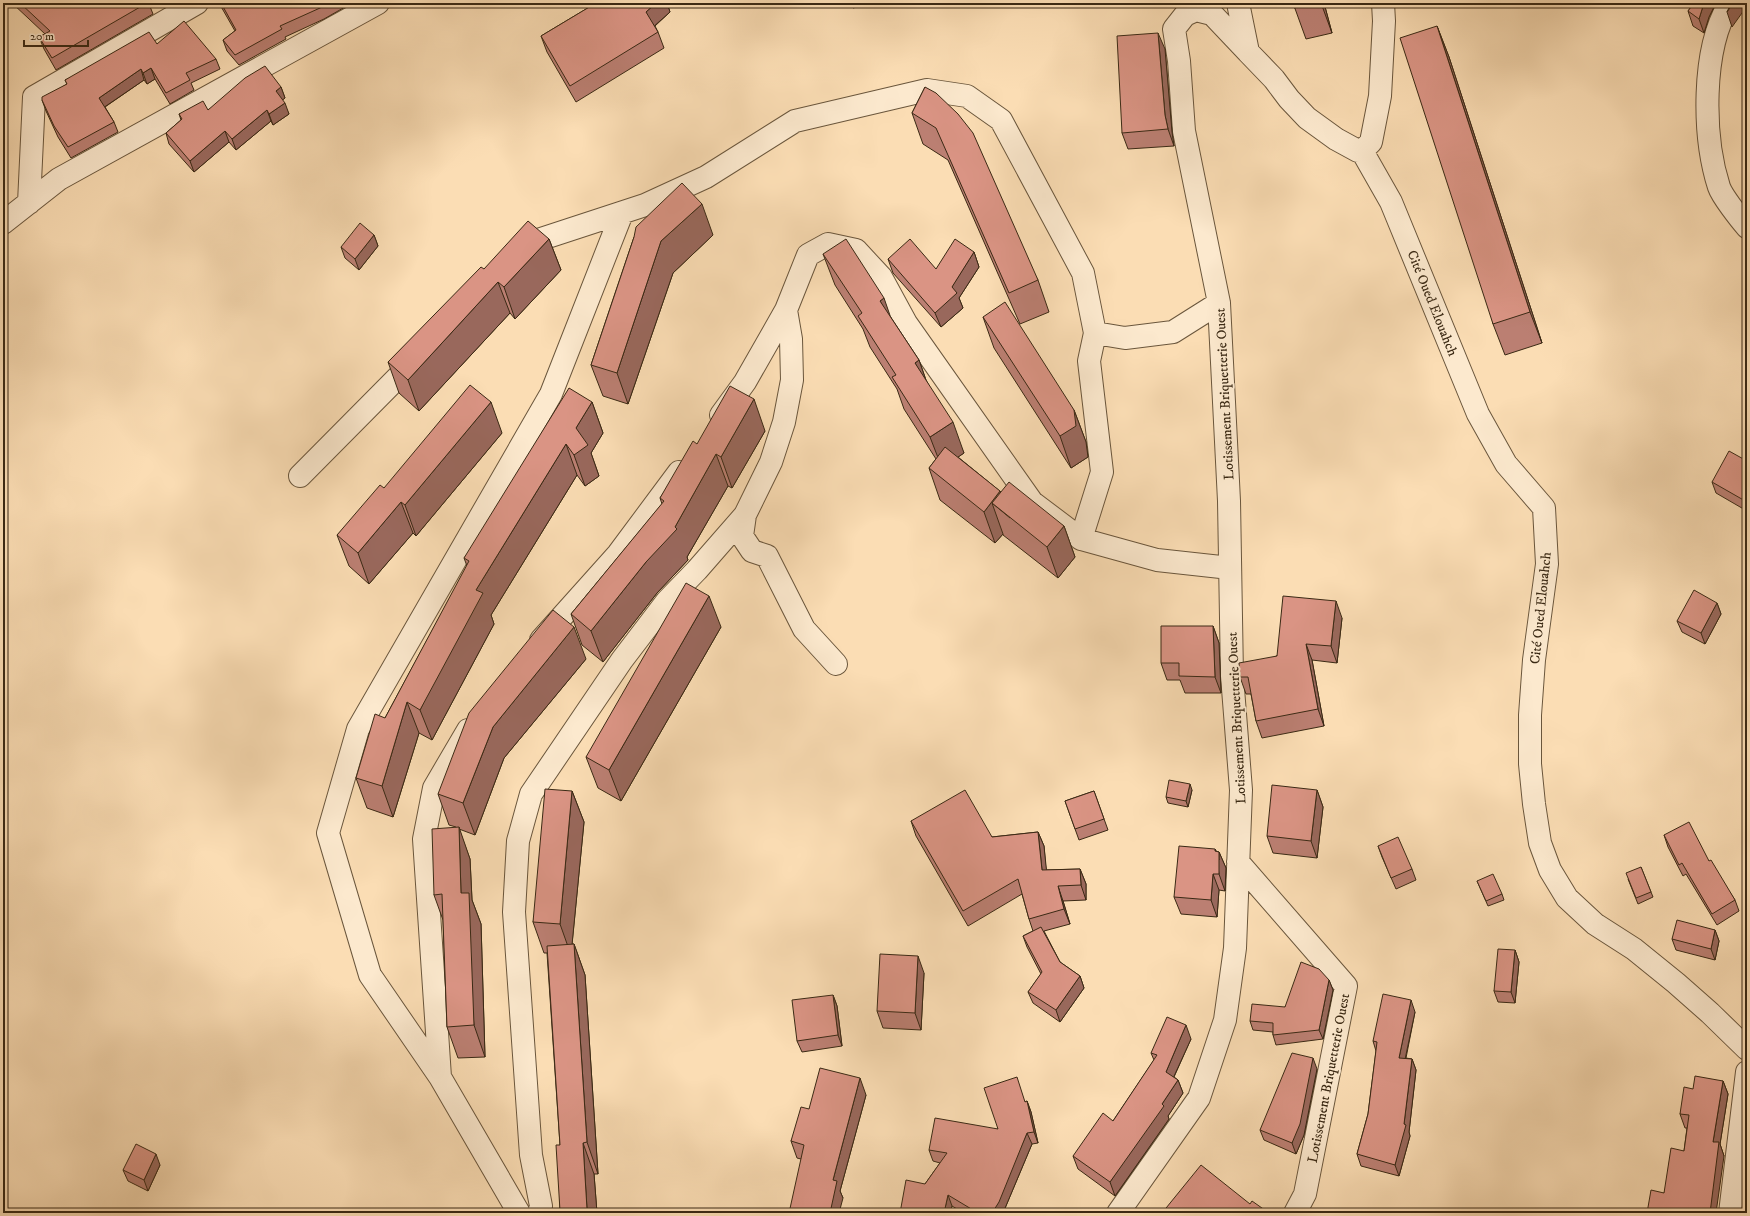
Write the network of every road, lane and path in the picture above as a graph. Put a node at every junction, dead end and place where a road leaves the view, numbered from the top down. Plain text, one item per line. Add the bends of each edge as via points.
1 (197, 3) edge
2 (378, 3) edge
3 (1238, 3) edge
4 (1383, 3) edge
5 (1730, 3) edge
6 (1196, 6) edge
7 (1248, 52) junction
8 (1362, 151) junction
9 (29, 202) junction
10 (622, 213) junction
11 (3, 223) edge
12 (1747, 227) edge
13 (507, 266) edge
14 (1219, 303) junction
15 (786, 310) junction
16 (1095, 333) junction
17 (429, 346) edge
18 (708, 433) edge
19 (689, 458) edge
20 (300, 476) dead end
21 (745, 515) junction
22 (1081, 540) junction
23 (1230, 568) junction
24 (528, 655) edge
25 (836, 664) dead end
26 (476, 715) edge
27 (1238, 862) junction
28 (1747, 1049) edge
29 (1747, 1072) edge
30 (440, 1077) junction
31 (519, 1213) edge
32 (539, 1213) edge
33 (1118, 1213) edge
34 (1295, 1213) edge
35 (1730, 1213) edge

1 - 9 street via 34,97
2 - 9 street via 60,179
3 - 7 street
4 - 8 street via 1380,96 1371,142
5 - 12 street via 1724,12 1712,51 1708,98 1709,134 1720,188
6 - 7 street, Lotissement Briquetterie Ouest via 1212,14
6 - 14 street, Lotissement Briquetterie Ouest via 1174,29 1184,131
7 - 8 street via 1307,118 1336,139
8 - 28 street, Cité Oued Elouahch via 1391,202 1478,414 1506,464 1544,508 1547,564 1534,660 1530,764 1540,843 1550,870 1567,898 1595,924 1634,949 1670,978
9 - 11 street
10 - 13 street via 530,244
10 - 16 street via 706,178 795,121 927,90 967,96 1002,120 1083,273
10 - 30 street via 551,394 358,729 328,833 370,975
14 - 16 street via 1173,332 1125,338
14 - 23 street, Lotissement Briquetterie Ouest
15 - 18 street via 745,382
15 - 21 street via 791,339 792,380 784,422 771,462
15 - 22 street via 808,255 828,244 856,250 881,277 906,323 1032,502
16 - 22 street via 1089,361 1102,472
17 - 20 street
19 - 24 street via 618,554
21 - 25 street via 742,536 752,551 767,556 804,629
21 - 32 street via 667,601 622,660 531,794 518,841 514,912 531,1155 541,1206
22 - 23 street via 1157,560
23 - 27 street, Lotissement Briquetterie Ouest via 1232,676 1241,790
26 - 30 street via 434,788 424,839
27 - 33 street, Lotissement Briquetterie Ouest via 1235,948 1225,1020 1198,1098
27 - 34 street, Lotissement Briquetterie Ouest via 1346,986 1304,1194
29 - 35 street
30 - 31 street

